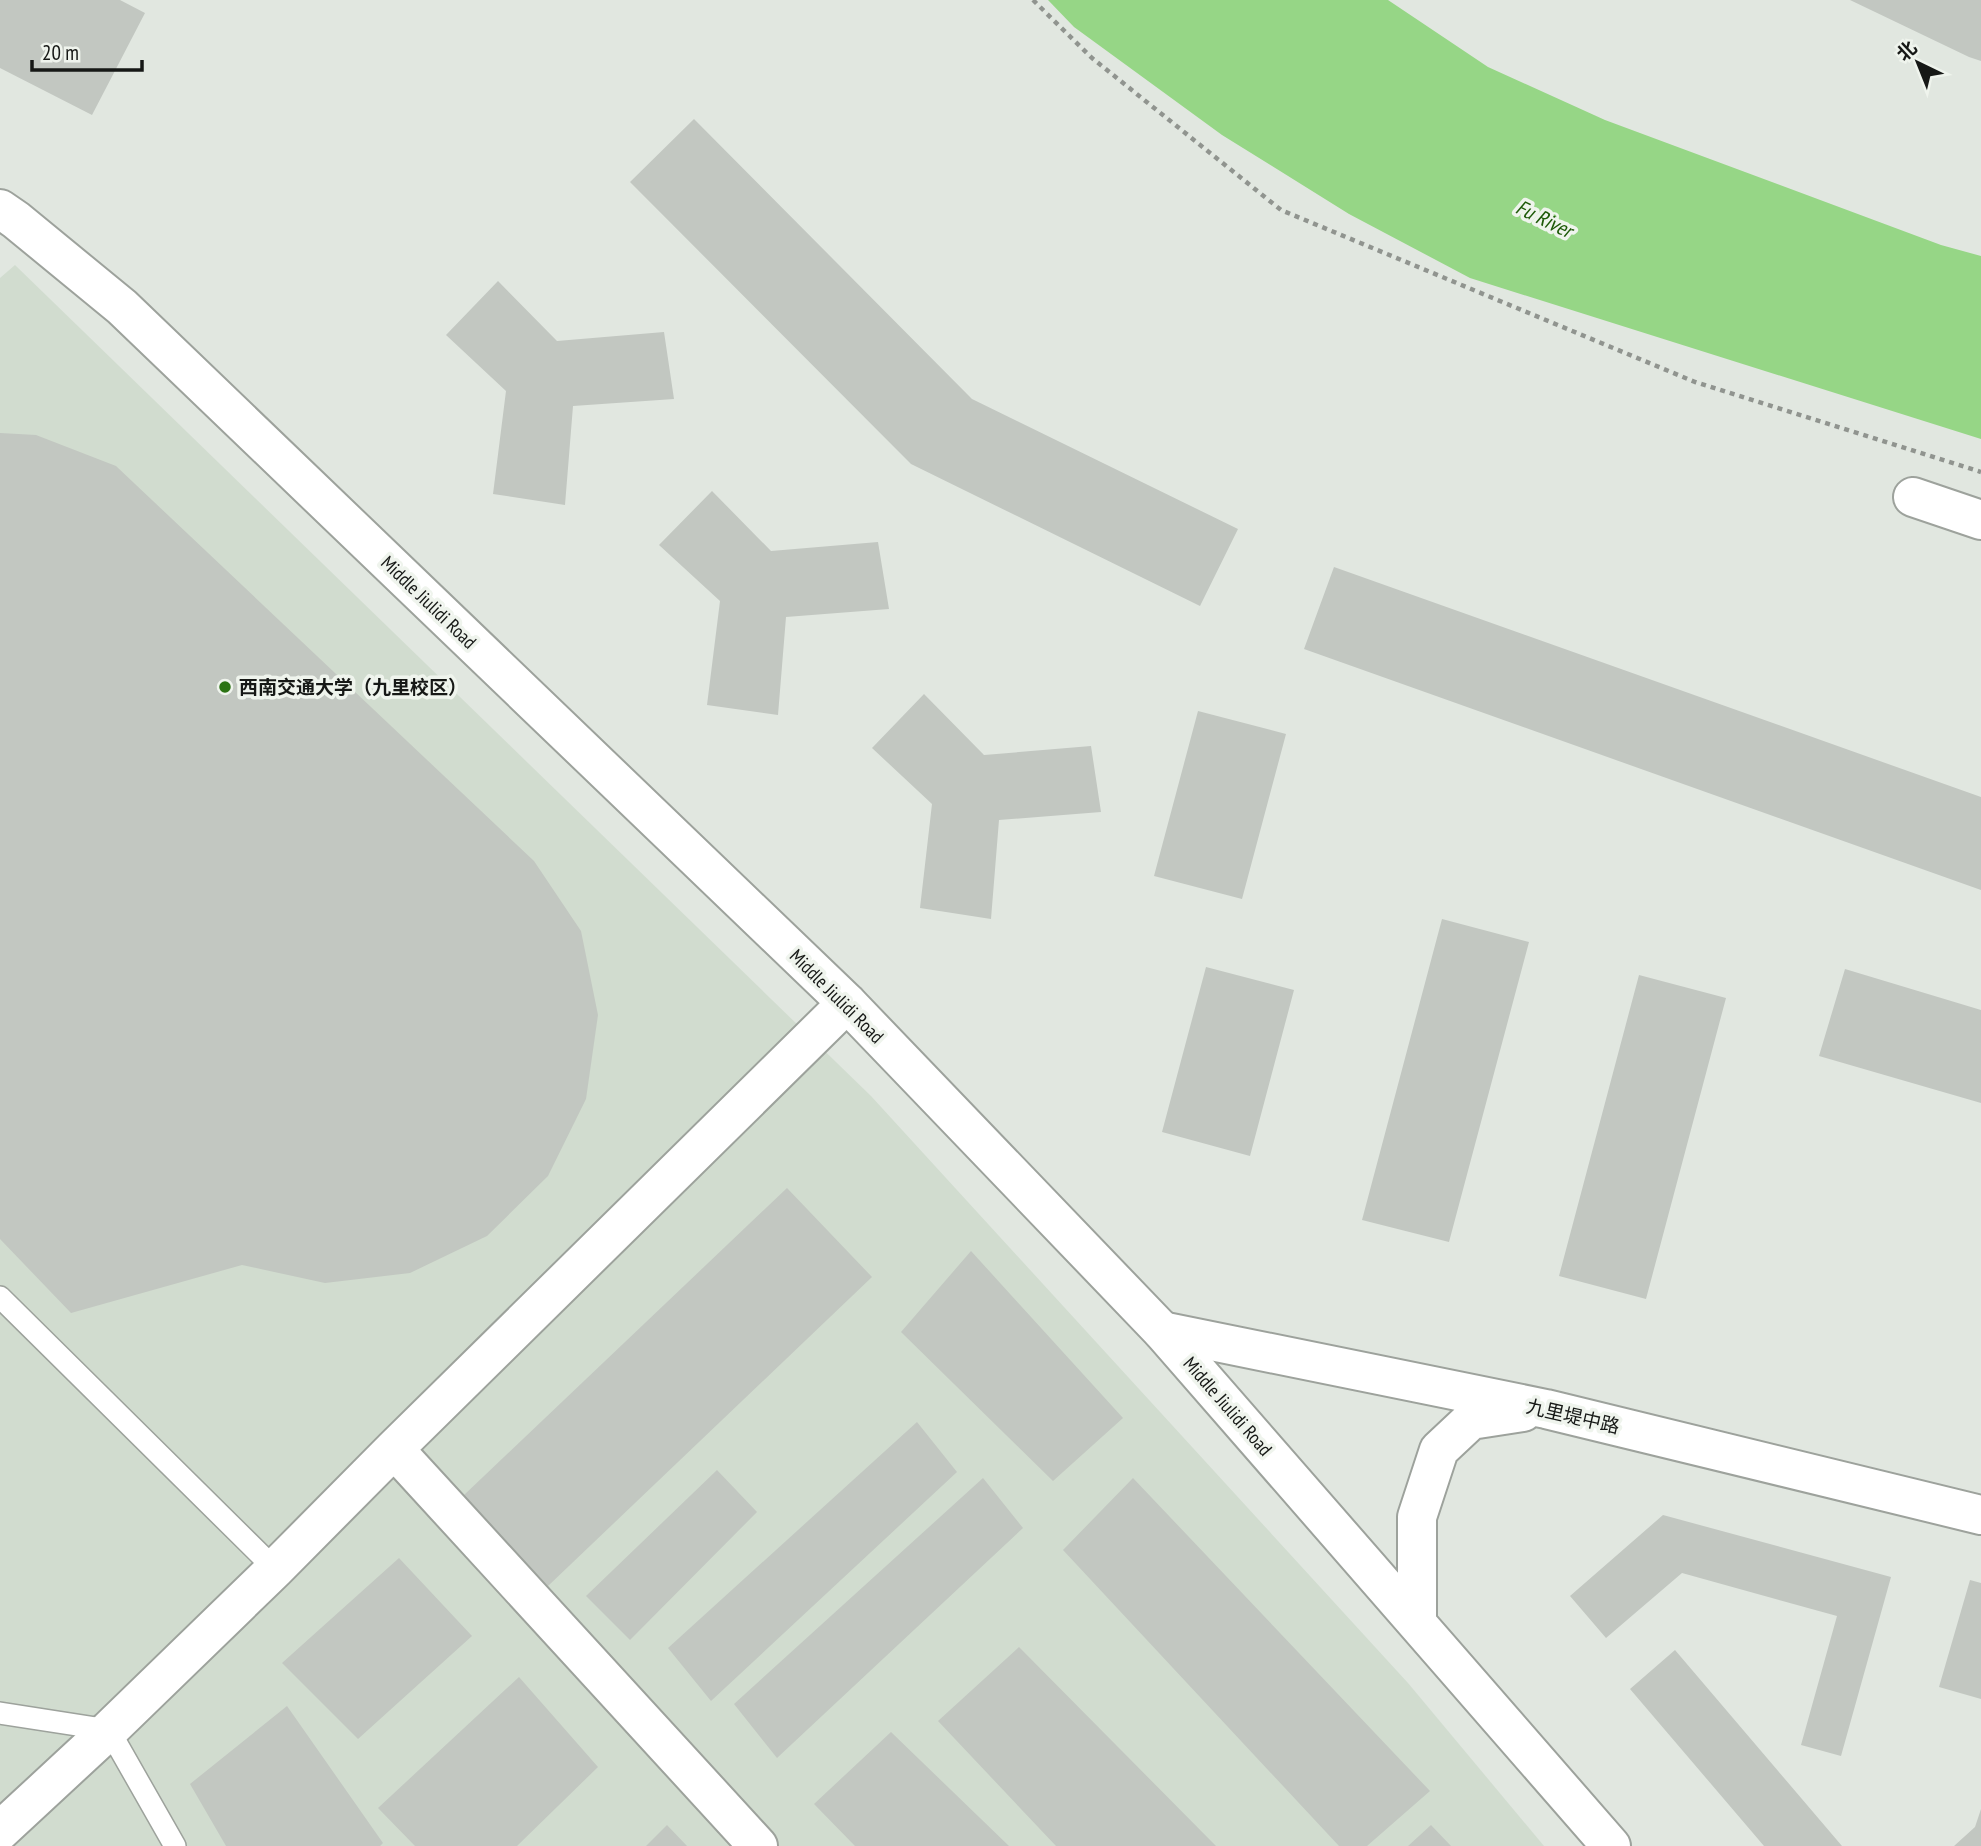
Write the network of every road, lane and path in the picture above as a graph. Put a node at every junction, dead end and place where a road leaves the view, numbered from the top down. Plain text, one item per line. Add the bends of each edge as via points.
1 (1033, 0) edge
2 (0, 209) edge
3 (1981, 472) edge
4 (1913, 496) dead end
5 (1981, 520) edge
6 (847, 1003) junction
7 (0, 1297) edge
8 (1162, 1331) junction
9 (1546, 1409) junction
10 (394, 1449) junction
11 (1981, 1515) edge
12 (275, 1569) junction
13 (1417, 1621) junction
14 (0, 1713) edge
15 (109, 1730) junction
16 (0, 1831) edge
17 (175, 1846) edge
18 (758, 1846) edge
19 (1611, 1846) edge

1 - 3 path via 1092,58 1281,210 1695,382
2 - 6 street, Middle Jiulidi Road via 122,307
4 - 5 street
6 - 8 street, Middle Jiulidi Road
6 - 10 street
7 - 12 lane
8 - 9 street, 九里堤中路
8 - 13 street, Middle Jiulidi Road
9 - 11 street, 九里堤中路
9 - 13 street via 1471,1420 1439,1450 1417,1517
10 - 12 street
10 - 18 street
12 - 15 street
13 - 19 street, Middle Jiulidi Road
14 - 15 lane
15 - 16 street
15 - 17 lane

